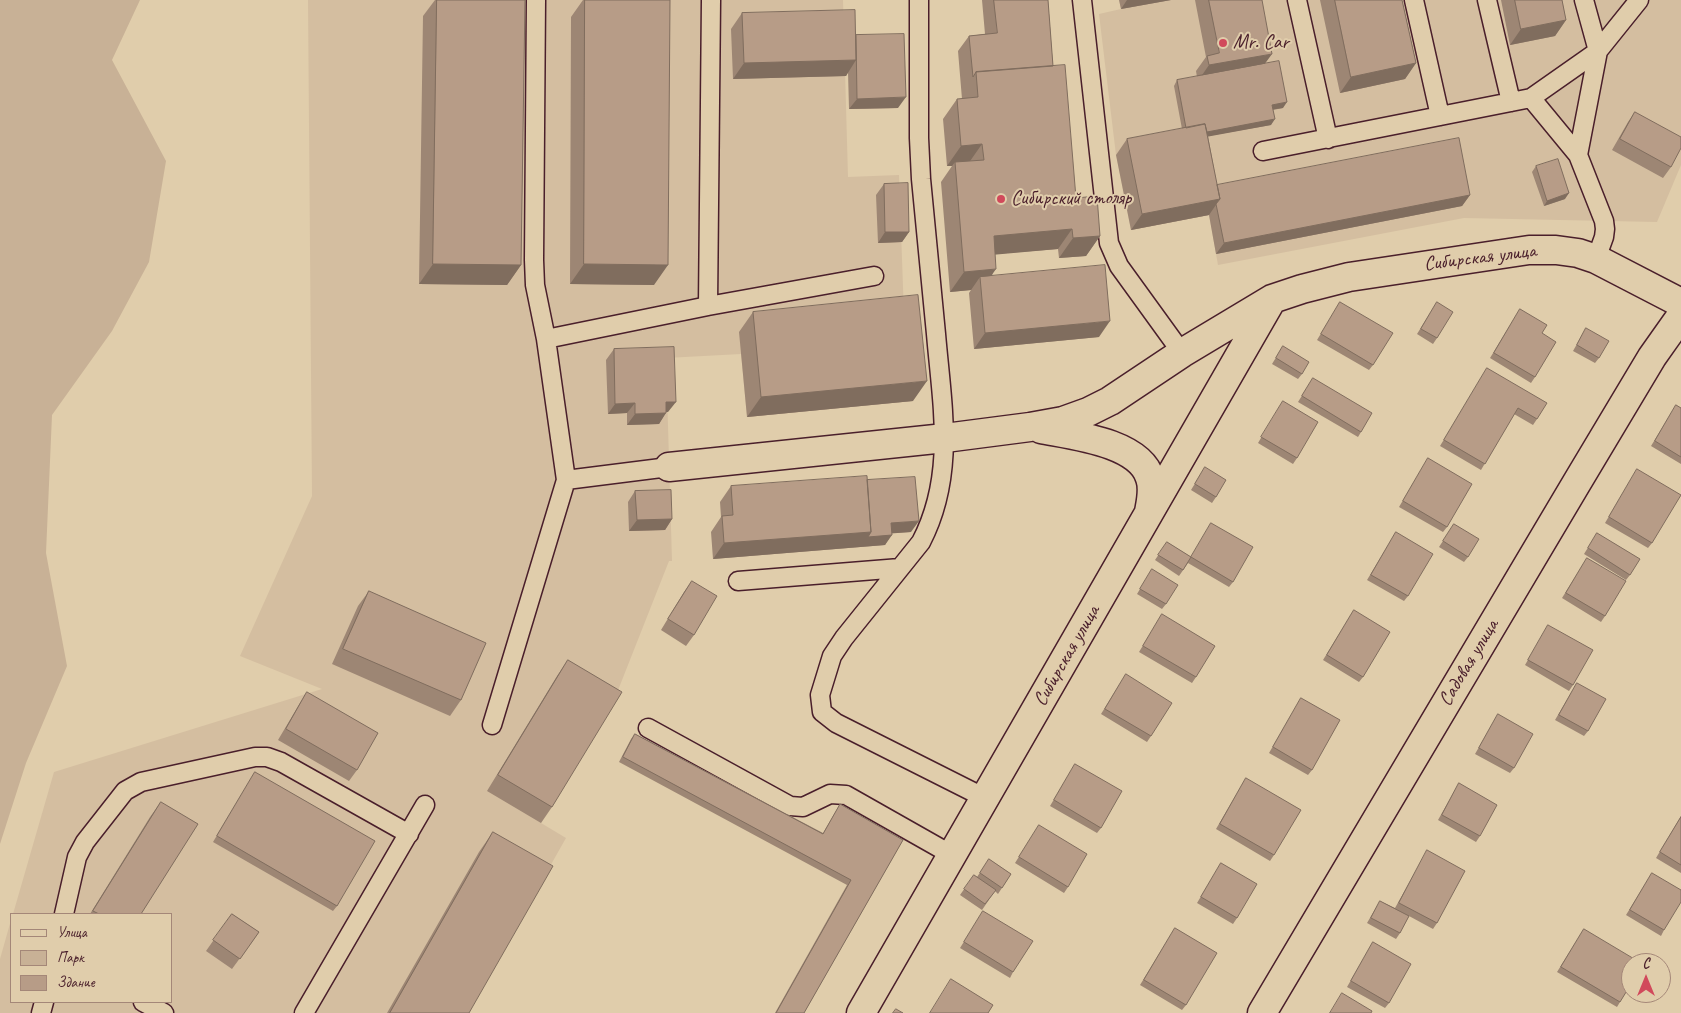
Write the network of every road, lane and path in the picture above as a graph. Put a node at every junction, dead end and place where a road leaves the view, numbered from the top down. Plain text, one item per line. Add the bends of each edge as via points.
1 (536, 0) edge
2 (711, 0) edge
3 (919, 0) edge
4 (1082, 0) edge
5 (1297, 0) edge
6 (1414, 0) edge
7 (1487, 0) edge
8 (1584, 0) edge
9 (1639, 0) edge
10 (1598, 51) junction
11 (1531, 98) junction
12 (1511, 102) junction
13 (1440, 116) junction
14 (1328, 139) junction
15 (1264, 151) dead end
16 (1578, 155) junction
17 (1596, 259) junction
18 (874, 276) dead end
19 (1272, 299) junction
20 (1681, 303) edge
21 (708, 306) junction
22 (1681, 316) edge
23 (546, 339) junction
24 (1182, 353) junction
25 (1030, 427) junction
26 (946, 438) junction
27 (669, 467) joint
28 (566, 480) junction
29 (1149, 513) junction
30 (900, 568) junction
31 (738, 581) dead end
32 (492, 725) dead end
33 (648, 728) dead end
34 (985, 798) junction
35 (425, 805) dead end
36 (409, 834) junction
37 (952, 855) junction
38 (64, 913) edge
39 (145, 1003) edge
40 (164, 1013) edge
41 (304, 1013) edge
42 (861, 1013) edge
43 (1262, 1013) edge

1 - 23 lane via 534,260 535,286
2 - 21 lane
3 - 26 lane via 921,179
4 - 24 lane via 1109,243 1120,266
5 - 14 lane
6 - 13 lane
7 - 12 lane
8 - 10 lane
9 - 10 lane
10 - 11 lane
10 - 16 lane
11 - 12 lane
11 - 16 lane
12 - 13 lane
13 - 14 lane
14 - 15 lane
16 - 17 lane via 1604,221 1605,230
17 - 19 street, Сибирская улица via 1556,250 1530,250 1349,277
17 - 20 street, Сибирская улица
18 - 21 lane
19 - 24 street, Сибирская улица
19 - 29 street, Сибирская улица
21 - 23 lane
22 - 43 street, Садовая улица via 1652,357
23 - 28 lane
24 - 25 street, Сибирская улица via 1088,412
25 - 26 street, Сибирская улица
25 - 29 street via 1104,443 1133,456 1150,476
26 - 27 street, Сибирская улица
26 - 30 lane via 935,511 921,542
27 - 28 lane
28 - 32 lane
29 - 34 street, Сибирская улица
30 - 31 lane
30 - 34 lane via 832,656 820,695 822,712 836,723
33 - 37 lane via 790,806 803,807 830,794 846,795
34 - 37 street, Сибирская улица
35 - 36 lane
36 - 38 lane via 267,757 142,782 125,791 85,842 77,857
36 - 41 lane
37 - 42 street, Сибирская улица
39 - 40 lane

